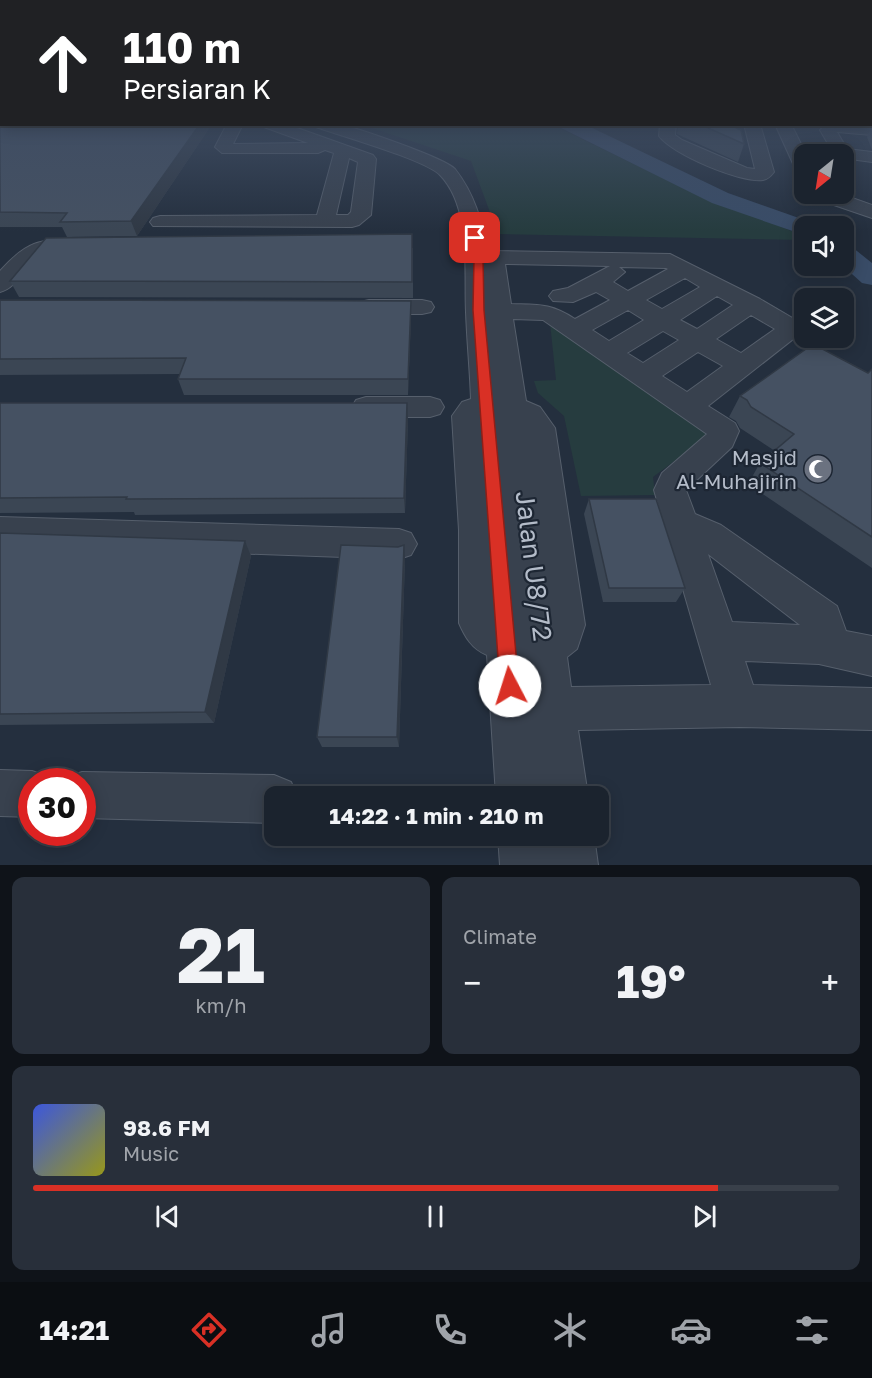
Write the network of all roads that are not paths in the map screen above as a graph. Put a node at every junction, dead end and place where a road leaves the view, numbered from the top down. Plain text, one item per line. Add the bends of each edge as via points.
1 (337, 150) edge
2 (343, 150) edge
3 (398, 150) edge
4 (423, 150) edge
5 (691, 150) edge
6 (759, 150) edge
7 (840, 150) edge
8 (872, 157) edge
9 (854, 191) edge
10 (872, 200) edge
11 (849, 204) edge
12 (872, 212) edge
13 (325, 221) junction
14 (160, 222) dead end
15 (94, 244) edge
16 (486, 257) junction
17 (550, 260) junction
18 (632, 261) junction
19 (685, 269) junction
20 (596, 282) junction
21 (0, 285) edge
22 (717, 286) junction
23 (628, 300) junction
24 (555, 304) junction
25 (752, 304) junction
26 (351, 307) edge
27 (422, 307) dead end
28 (489, 311) junction
29 (663, 320) junction
30 (574, 330) junction
31 (697, 340) junction
32 (609, 353) junction
33 (743, 366) junction
34 (643, 376) junction
35 (688, 406) junction
36 (335, 407) edge
37 (430, 407) dead end
38 (500, 407) junction
39 (681, 524) junction
40 (0, 532) edge
41 (399, 544) edge
42 (719, 641) junction
43 (506, 642) junction
44 (544, 644) junction
45 (819, 645) junction
46 (872, 656) edge
47 (739, 706) junction
48 (554, 709) junction
49 (872, 709) edge
50 (518, 786) edge
51 (564, 786) edge
52 (0, 793) edge
53 (18, 794) edge
54 (96, 795) edge
55 (264, 799) edge
56 (523, 846) edge
57 (571, 846) edge
58 (525, 865) edge
59 (573, 865) edge

1 - 13 street
2 - 13 street via 367,159 361,215 352,221
3 - 16 street via 426,160 453,178
4 - 16 street via 458,165 465,172 478,204
5 - 6 street via 755,175 764,174
7 - 8 street
9 - 10 street
11 - 12 street
13 - 14 street
15 - 21 street via 47,244 29,252
16 - 17 street
16 - 28 street, Jalan U8/72
17 - 18 street
17 - 24 street
18 - 19 street via 670,261
18 - 20 street
19 - 22 street
19 - 23 street
20 - 23 street
20 - 24 street
22 - 25 street
22 - 29 street
23 - 29 street
23 - 30 street
24 - 28 street
24 - 30 street
25 - 31 street
25 - 33 street via 792,328
26 - 27 street
28 - 38 street, Jalan U8/72
29 - 31 street
29 - 32 street
30 - 32 street
31 - 33 street
31 - 34 street
32 - 34 street
33 - 35 street
34 - 35 street
35 - 39 street via 724,431 721,439 672,482 670,490
36 - 37 street
38 - 43 street, Jalan U8/72
38 - 44 street, Jalan U8/72
39 - 42 street
39 - 45 street via 709,535 823,619 828,639
40 - 41 street
42 - 45 street
42 - 47 street
43 - 44 street
43 - 50 street, Jalan U8/72
44 - 48 street, Jalan U8/72
45 - 46 street
47 - 48 street
47 - 49 street
48 - 51 street, Jalan U8/72
52 - 53 street
54 - 55 street
56 - 58 street
57 - 59 street

